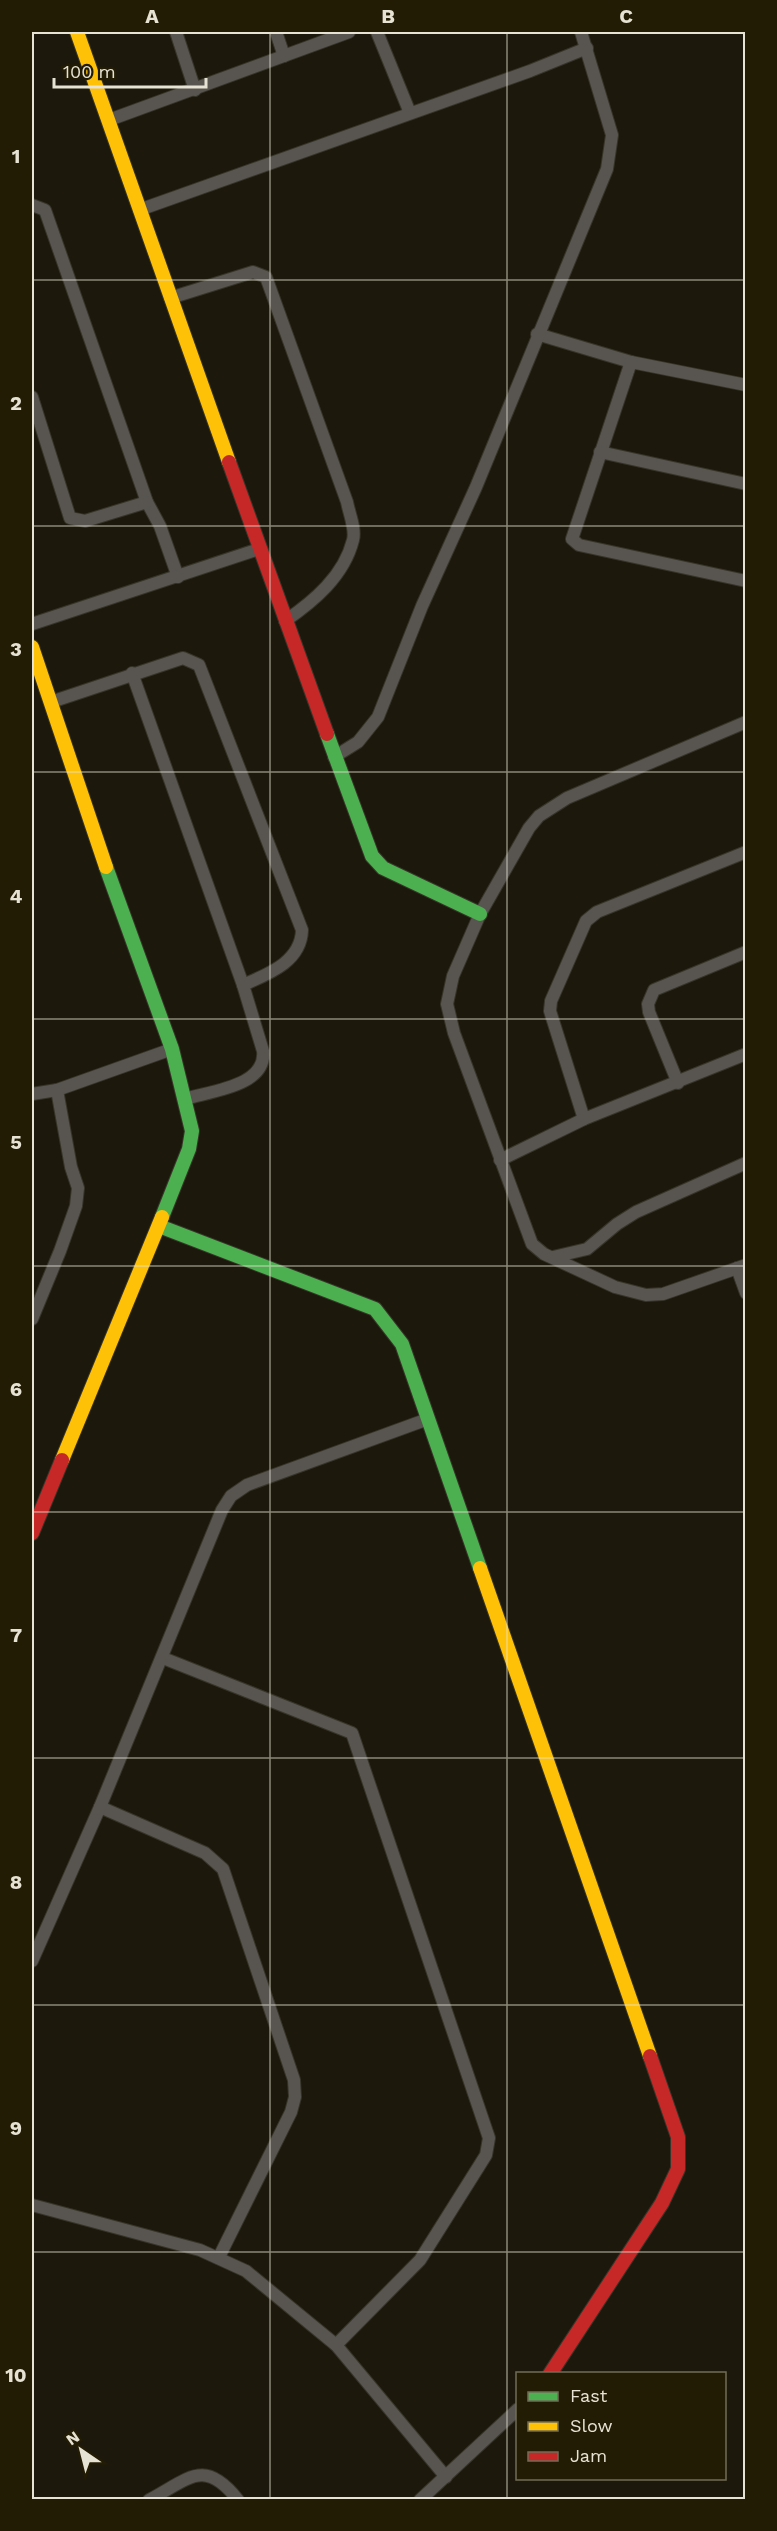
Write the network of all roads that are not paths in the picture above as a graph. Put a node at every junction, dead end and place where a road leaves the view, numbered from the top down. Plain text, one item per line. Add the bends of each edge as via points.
1 (77, 32) edge
2 (176, 32) edge
3 (276, 32) edge
4 (349, 32) edge
5 (377, 32) edge
6 (581, 32) edge
7 (587, 48) junction
8 (284, 56) junction
9 (195, 90) junction
10 (411, 113) junction
11 (109, 120) junction
12 (32, 205) edge
13 (139, 210) junction
14 (170, 298) junction
15 (537, 334) junction
16 (631, 362) junction
17 (746, 385) edge
18 (32, 397) edge
19 (600, 453) junction
20 (746, 484) edge
21 (147, 502) junction
22 (259, 549) junction
23 (178, 577) junction
24 (746, 581) edge
25 (285, 621) junction
26 (32, 624) edge
27 (32, 647) edge
28 (132, 673) junction
29 (51, 702) junction
30 (746, 722) edge
31 (334, 757) junction
32 (746, 852) edge
33 (480, 914) junction
34 (746, 952) edge
35 (243, 985) junction
36 (172, 1048) junction
37 (746, 1054) edge
38 (678, 1083) junction
39 (57, 1090) junction
40 (32, 1094) edge
41 (185, 1099) junction
42 (584, 1119) junction
43 (500, 1160) junction
44 (746, 1163) edge
45 (159, 1226) junction
46 (554, 1257) junction
47 (741, 1266) edge
48 (746, 1293) edge
49 (32, 1319) edge
50 (428, 1419) junction
51 (32, 1533) edge
52 (163, 1658) junction
53 (100, 1807) junction
54 (32, 1961) edge
55 (32, 2205) edge
56 (219, 2257) junction
57 (336, 2345) junction
58 (551, 2372) edge
59 (516, 2411) edge
60 (446, 2477) junction
61 (149, 2499) edge
62 (238, 2499) edge
63 (420, 2499) edge

1 - 11 street
2 - 9 street
3 - 8 street
4 - 8 street
5 - 10 street
6 - 7 street
7 - 10 street
7 - 15 street via 612,135 607,169
8 - 9 street
9 - 11 street
10 - 13 street
11 - 13 street
12 - 21 street via 45,210
13 - 14 street
14 - 22 street
14 - 25 street via 253,272 266,277 347,502 354,538 341,568 316,599
15 - 16 street
15 - 31 street via 378,717 358,742
16 - 17 street
16 - 19 street
18 - 21 street via 70,518 85,521
19 - 20 street
19 - 24 street via 572,534 575,543
21 - 23 street
22 - 23 street
22 - 25 street
23 - 26 street
25 - 31 street
27 - 29 street
28 - 29 street
28 - 35 street
28 - 35 street via 183,658 199,665 302,930 299,946 278,969
29 - 36 street via 78,789
30 - 33 street via 551,806 529,828
31 - 33 street via 377,864
32 - 42 street via 597,912 586,921 549,1011
33 - 43 street via 453,976 447,1004
34 - 38 street via 654,990 649,1012
35 - 41 street via 263,1051 260,1071 250,1079
36 - 39 street
36 - 41 street
37 - 38 street
38 - 42 street
39 - 40 street
39 - 49 street via 70,1167 78,1188 76,1206
41 - 45 street via 192,1131 189,1149
42 - 43 street
43 - 46 street via 532,1244 537,1251
44 - 46 street via 636,1212 587,1249
45 - 50 street via 375,1309 402,1344
45 - 51 street
46 - 47 street via 615,1287 646,1295 663,1294
47 - 48 street
50 - 52 street via 247,1485 231,1496
50 - 58 street via 678,2138 678,2169 662,2203
52 - 53 street
52 - 57 street via 352,1733 489,2138 486,2155 420,2260
53 - 54 street
53 - 56 street via 205,1853 223,1869 294,2080 291,2112
55 - 56 street
56 - 57 street via 246,2271
57 - 60 street
59 - 60 street
60 - 63 street
61 - 62 street via 195,2475 207,2473

